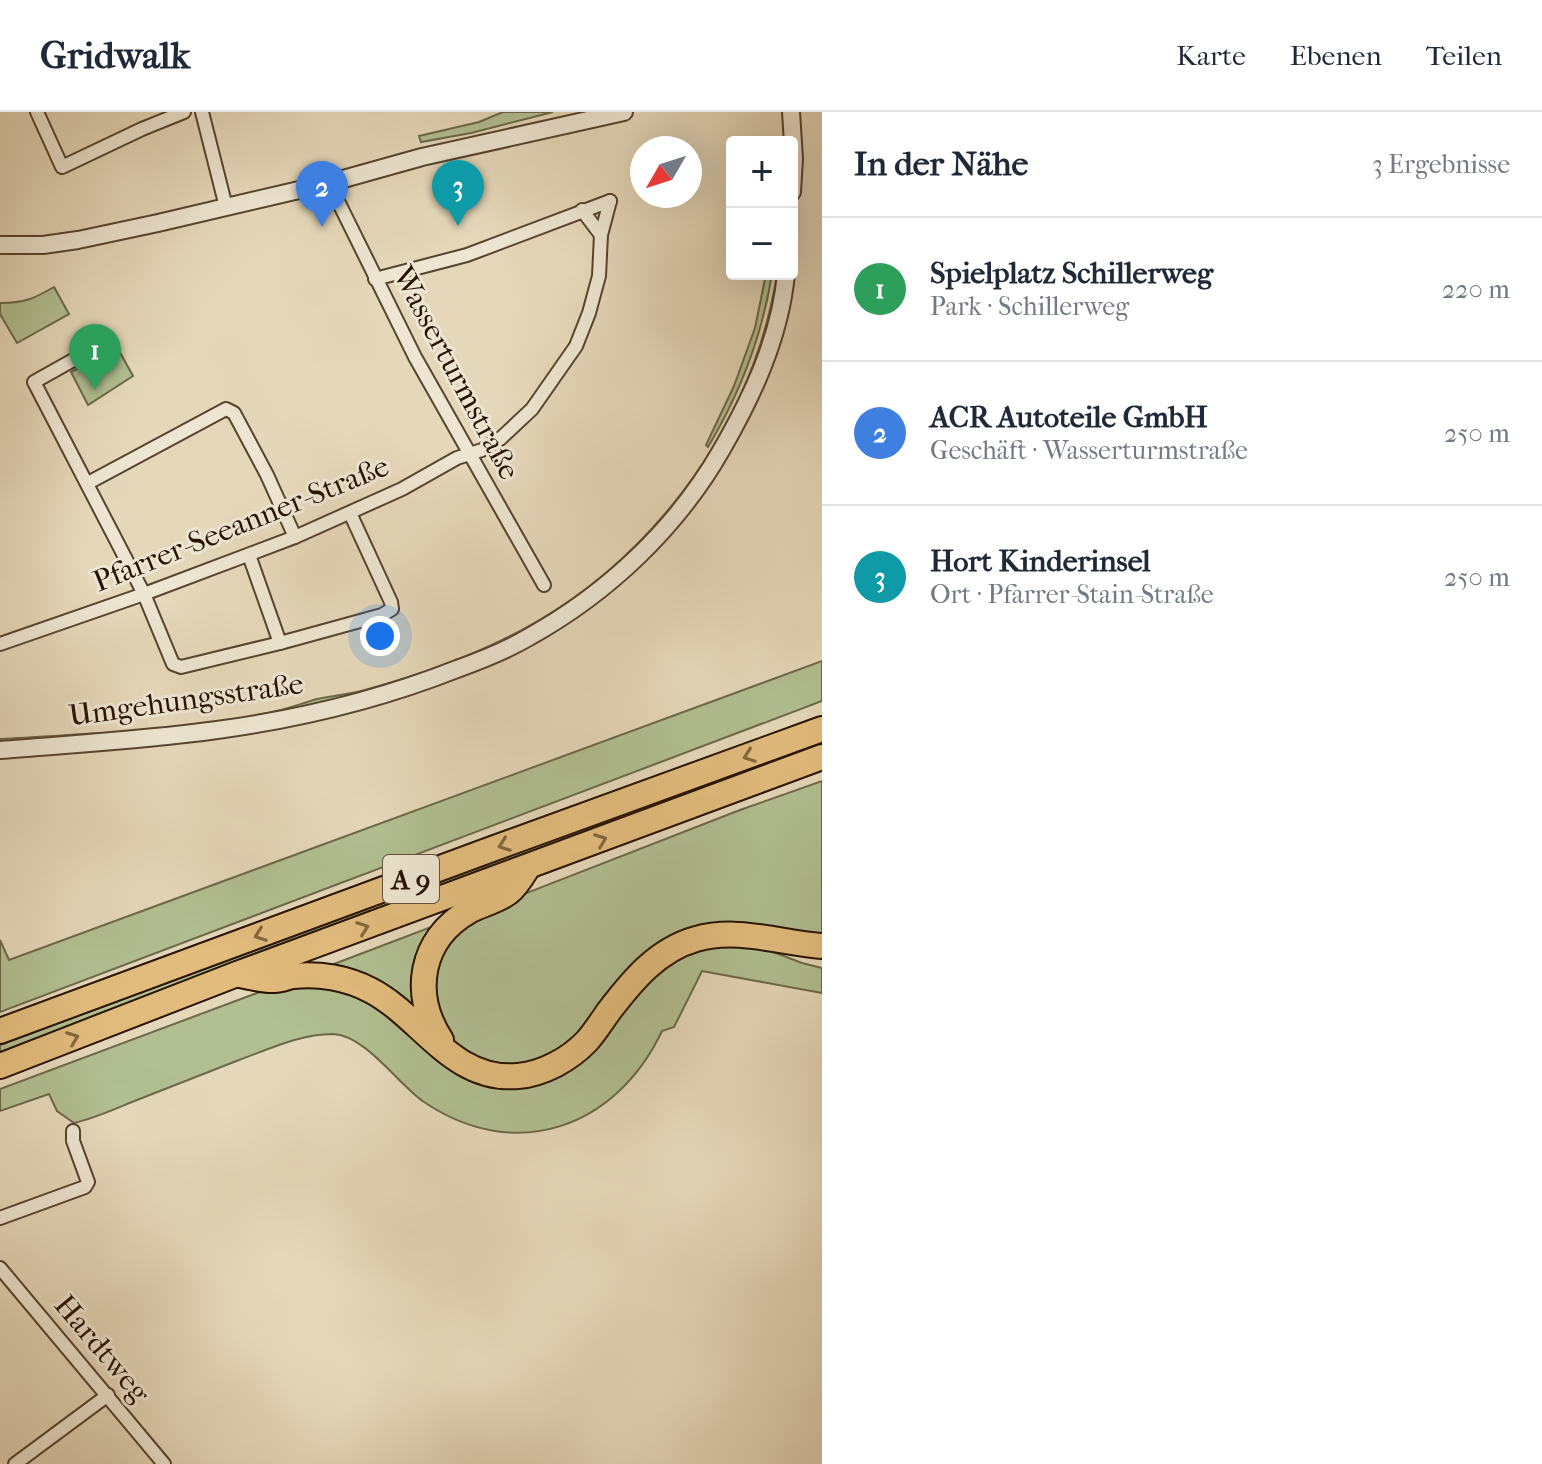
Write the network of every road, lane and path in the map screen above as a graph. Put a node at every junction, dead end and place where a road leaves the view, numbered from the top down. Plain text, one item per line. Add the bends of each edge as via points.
1 (37, 112) edge
2 (184, 112) edge
3 (202, 112) edge
4 (624, 112) edge
5 (791, 112) edge
6 (793, 136) edge
7 (329, 183) junction
8 (226, 207) junction
9 (582, 210) junction
10 (601, 235) junction
11 (0, 245) edge
12 (375, 279) junction
13 (785, 280) edge
14 (100, 345) dead end
15 (469, 453) junction
16 (88, 483) junction
17 (350, 513) junction
18 (295, 537) junction
19 (249, 555) junction
20 (544, 585) dead end
21 (144, 594) junction
22 (280, 643) junction
23 (0, 644) edge
24 (822, 729) edge
25 (0, 750) edge
26 (822, 757) edge
27 (528, 867) junction
28 (815, 948) edge
29 (237, 974) junction
30 (0, 1031) edge
31 (451, 1055) junction
32 (0, 1066) edge
33 (73, 1131) dead end
34 (0, 1218) edge
35 (0, 1268) edge
36 (108, 1395) junction
37 (15, 1464) edge
38 (164, 1464) edge

1 - 2 street via 62,167
3 - 8 street
4 - 7 street
5 - 6 street
7 - 8 street
7 - 12 street, Wasserturmstraße
8 - 11 street via 78,240
9 - 10 street
9 - 10 street, Pfarrer-Seeanner-Straße via 610,201
9 - 12 street via 467,255
10 - 15 street, Pfarrer-Seeanner-Straße via 599,276 576,346 532,409 500,439
12 - 15 street, Wasserturmstraße
13 - 25 street, Umgehungsstraße via 777,323 751,395 686,504 616,577 528,638 418,684 297,717 217,730
14 - 16 street via 34,382
15 - 17 street, Pfarrer-Seeanner-Straße
15 - 20 street, Wasserturmstraße
16 - 18 street via 226,409 234,413
16 - 21 street
17 - 18 street, Pfarrer-Seeanner-Straße
17 - 22 street via 392,609
18 - 19 street, Pfarrer-Seeanner-Straße
19 - 21 street, Pfarrer-Seeanner-Straße
19 - 22 street
21 - 22 street via 173,664 181,667
21 - 23 street, Pfarrer-Seeanner-Straße
24 -> 30 highway, A 9
27 -> 26 highway, A 9
29 -> 27 highway, A 9
27 - 31 highway via 510,892 467,912 443,932 430,952 424,971 425,1009
28 - 31 highway via 764,936 697,939 655,960 587,1041 537,1073 494,1075
29 - 31 highway via 274,981 294,976 349,981 384,998
32 -> 29 highway, A 9
33 - 34 street via 85,1187
35 - 36 street, Hardtweg
36 - 37 street
36 - 38 street, Hardtweg

